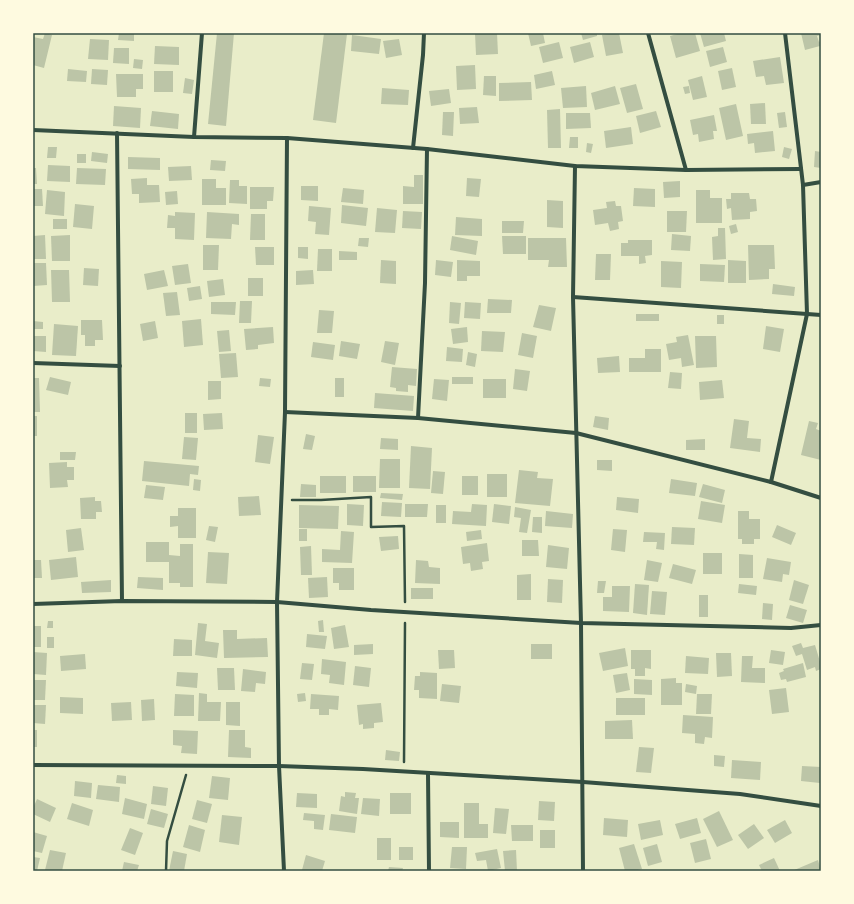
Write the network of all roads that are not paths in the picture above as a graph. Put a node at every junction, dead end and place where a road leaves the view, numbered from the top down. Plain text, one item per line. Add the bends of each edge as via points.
1 (202, 33) edge
2 (424, 33) edge
3 (648, 33) edge
4 (785, 33) edge
5 (33, 130) edge
6 (117, 133) junction
7 (194, 137) junction
8 (287, 138) junction
9 (413, 148) junction
10 (427, 149) junction
11 (575, 166) junction
12 (801, 169) junction
13 (686, 170) junction
14 (821, 182) edge
15 (803, 185) junction
16 (573, 297) junction
17 (807, 314) junction
18 (821, 315) edge
19 (33, 363) edge
20 (120, 366) junction
21 (285, 412) junction
22 (418, 418) junction
23 (576, 433) junction
24 (771, 482) junction
25 (821, 498) edge
26 (122, 601) junction
27 (277, 602) junction
28 (33, 604) edge
29 (582, 623) junction
30 (821, 625) edge
31 (33, 765) edge
32 (279, 766) junction
33 (428, 774) junction
34 (583, 782) junction
35 (821, 806) edge
36 (284, 871) edge
37 (429, 871) edge
38 (584, 871) edge

1 - 7 street
2 - 9 street
3 - 13 street
4 - 12 street
5 - 6 street
6 - 7 street
6 - 20 street
7 - 8 street
8 - 9 street
8 - 21 street
9 - 10 street
10 - 11 street
10 - 22 street via 425,283
11 - 13 street
11 - 16 street
12 - 13 street
12 - 15 street
14 - 15 street
15 - 17 street
16 - 17 street
16 - 23 street
17 - 18 street
17 - 24 street
19 - 20 street
20 - 26 street
21 - 22 street
21 - 27 street
22 - 23 street
23 - 24 street
23 - 29 street
24 - 25 street
26 - 27 street
26 - 28 street
27 - 29 street
27 - 32 street
29 - 30 street via 791,628
29 - 34 street
31 - 32 street
32 - 33 street
32 - 36 street
33 - 34 street
33 - 37 street
34 - 35 street via 740,794
34 - 38 street

